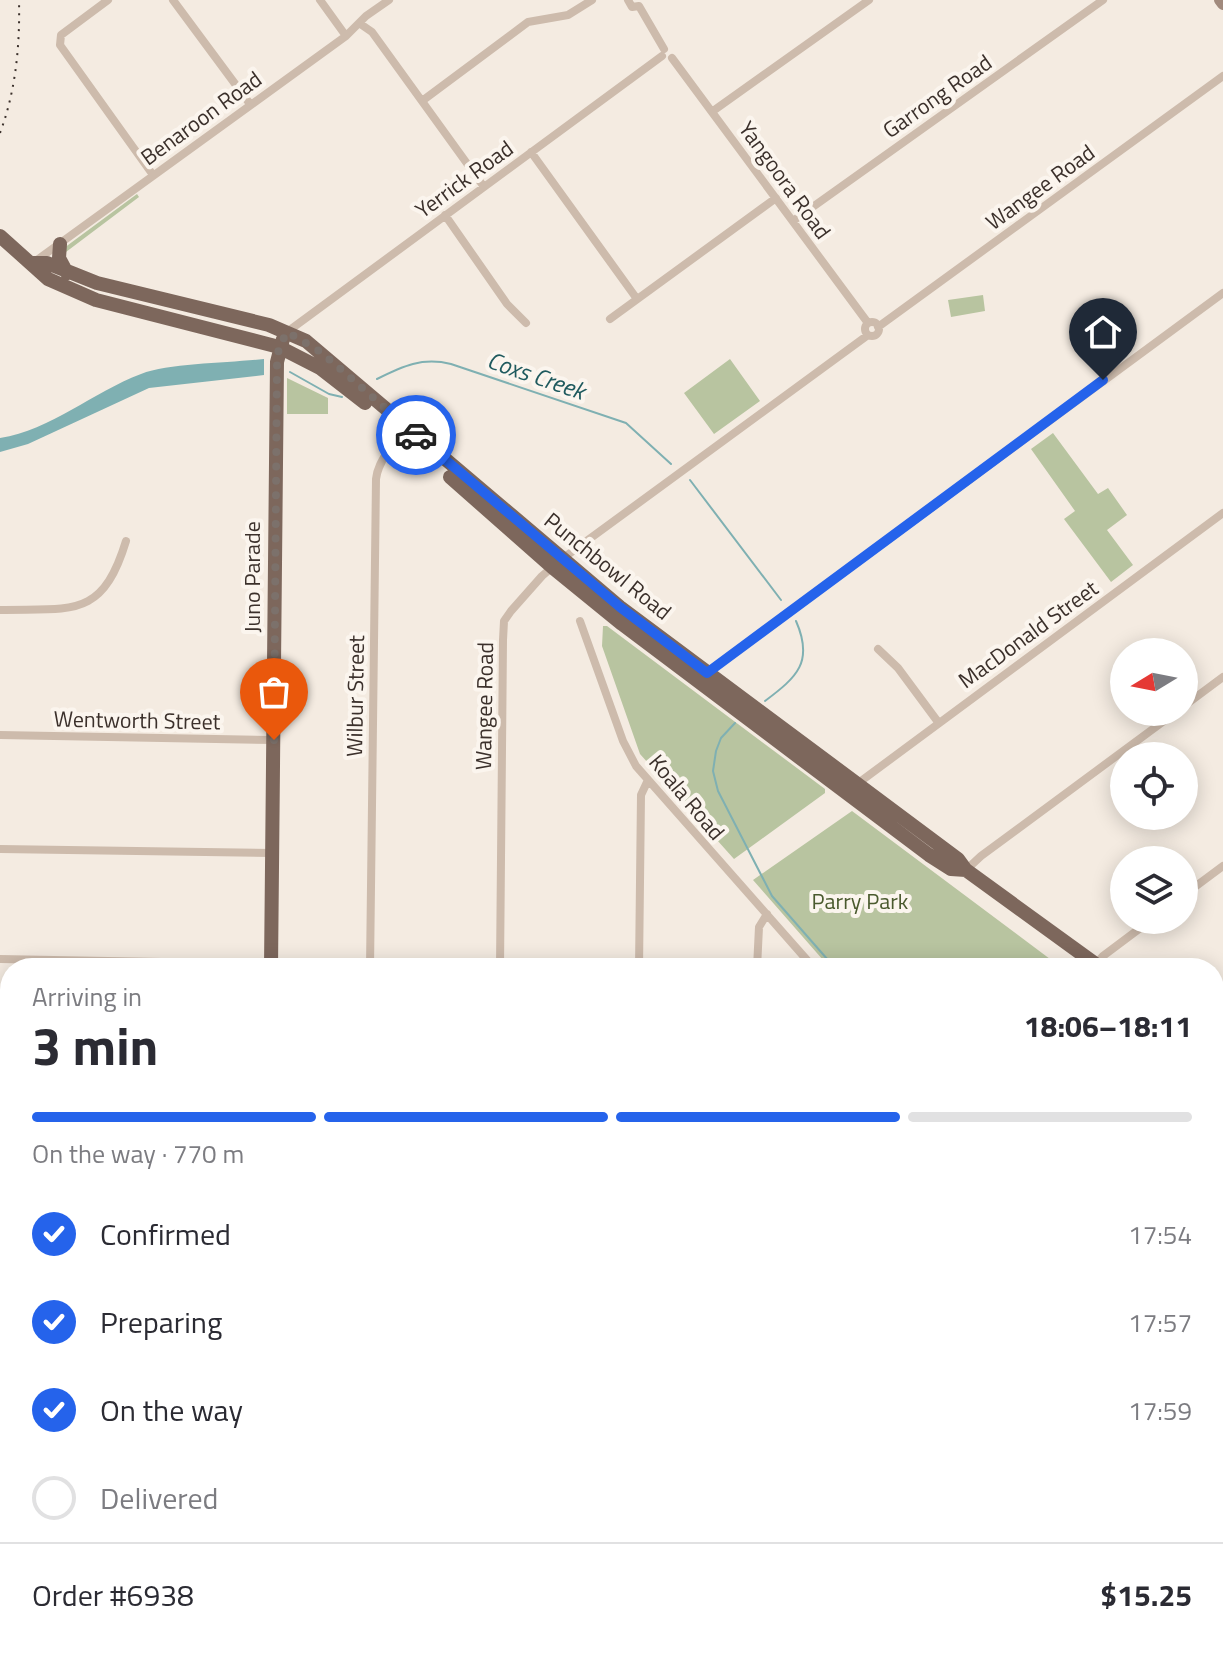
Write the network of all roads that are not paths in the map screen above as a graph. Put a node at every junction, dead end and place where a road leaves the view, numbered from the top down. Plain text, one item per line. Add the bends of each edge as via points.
1 (108, 0) edge
2 (173, 0) edge
3 (320, 0) edge
4 (389, 0) edge
5 (592, 0) edge
6 (628, 0) edge
7 (869, 0) edge
8 (1103, 0) edge
9 (640, 3) edge
10 (359, 23) junction
11 (346, 36) junction
12 (663, 52) junction
13 (1223, 76) edge
14 (422, 101) junction
15 (250, 104) junction
16 (713, 111) junction
17 (531, 152) junction
18 (153, 175) junction
19 (484, 187) junction
20 (776, 198) junction
21 (445, 215) junction
22 (793, 221) junction
23 (0, 236) edge
24 (60, 244) junction
25 (33, 263) junction
26 (68, 273) junction
27 (1223, 293) edge
28 (637, 299) junction
29 (610, 319) dead end
30 (526, 323) dead end
31 (868, 323) junction
32 (878, 327) junction
33 (287, 332) junction
34 (868, 335) junction
35 (279, 347) junction
36 (396, 430) junction
37 (1223, 513) edge
38 (126, 541) dead end
39 (557, 563) junction
40 (0, 610) edge
41 (580, 621) dead end
42 (878, 649) dead end
43 (707, 673) junction
44 (1223, 677) edge
45 (1198, 696) edge
46 (938, 722) junction
47 (1157, 726) edge
48 (0, 735) edge
49 (274, 740) junction
50 (648, 780) junction
51 (856, 785) junction
52 (0, 849) edge
53 (272, 853) junction
54 (1223, 866) edge
55 (966, 870) junction
56 (1198, 885) edge
57 (767, 914) junction
58 (1132, 934) edge
59 (271, 958) edge
60 (370, 958) edge
61 (500, 958) edge
62 (639, 958) edge
63 (757, 958) edge
64 (805, 958) edge
65 (1087, 958) edge
66 (1102, 958) edge

1 - 18 street via 61,35 60,45
2 - 15 street
3 - 11 street
4 - 10 street, Benaroon Road
5 - 14 street via 568,15 528,22
6 - 9 street via 632,7
7 - 16 street
8 - 22 street, Garrong Road
9 - 12 street
10 - 11 street, Benaroon Road
10 - 14 street via 372,32
11 - 15 street, Benaroon Road
12 - 16 street, Yangoora Road via 672,49 672,58
12 - 17 street, Yerrick Road
13 - 32 street, Wangee Road
14 - 19 street
15 - 18 street, Benaroon Road
16 - 20 street, Yangoora Road
17 - 19 street, Yerrick Road
17 - 28 street
18 - 24 street, Benaroon Road
19 - 21 street, Yerrick Road
20 - 22 street, Yangoora Road
20 - 28 street
21 - 30 street
21 - 33 street, Yerrick Road
22 - 31 street, Yangoora Road
23 - 25 main road, Punchbowl Road
24 - 25 street, Benaroon Road
24 - 26 main road via 59,258
25 - 26 main road, Punchbowl Road
25 - 35 main road, Punchbowl Road via 48,279 85,296
26 - 33 main road, Punchbowl Road
27 - 43 street
28 - 29 street
31 - 32 street
31 - 34 street
32 - 34 street via 876,335
33 - 35 main road, Juno Parade
33 - 39 main road, Punchbowl Road via 321,352
34 - 39 street, Wangee Road
35 - 36 main road, Punchbowl Road via 334,377
35 - 49 main road, Juno Parade
36 - 39 main road, Punchbowl Road
36 - 60 street, Wilbur Street via 376,479
37 - 46 street, MacDonald Street
38 - 40 street via 111,582 85,605
39 - 43 main road, Punchbowl Road
39 - 55 main road, Punchbowl Road via 622,624 929,855 951,869
39 - 61 street, Wangee Road via 504,621
41 - 50 street, Koala Road via 623,741
42 - 46 street
43 - 51 main road, Punchbowl Road
44 - 45 street
46 - 51 street, MacDonald Street
47 - 55 street
48 - 49 street, Wentworth Street
49 - 53 main road, Juno Parade
50 - 57 street, Koala Road
50 - 62 street via 641,795
51 - 55 main road, Punchbowl Road
52 - 53 street
53 - 59 main road, Juno Parade
54 - 56 street
55 - 65 main road, Punchbowl Road
57 - 63 street via 759,927
57 - 64 street, Koala Road
58 - 66 street

